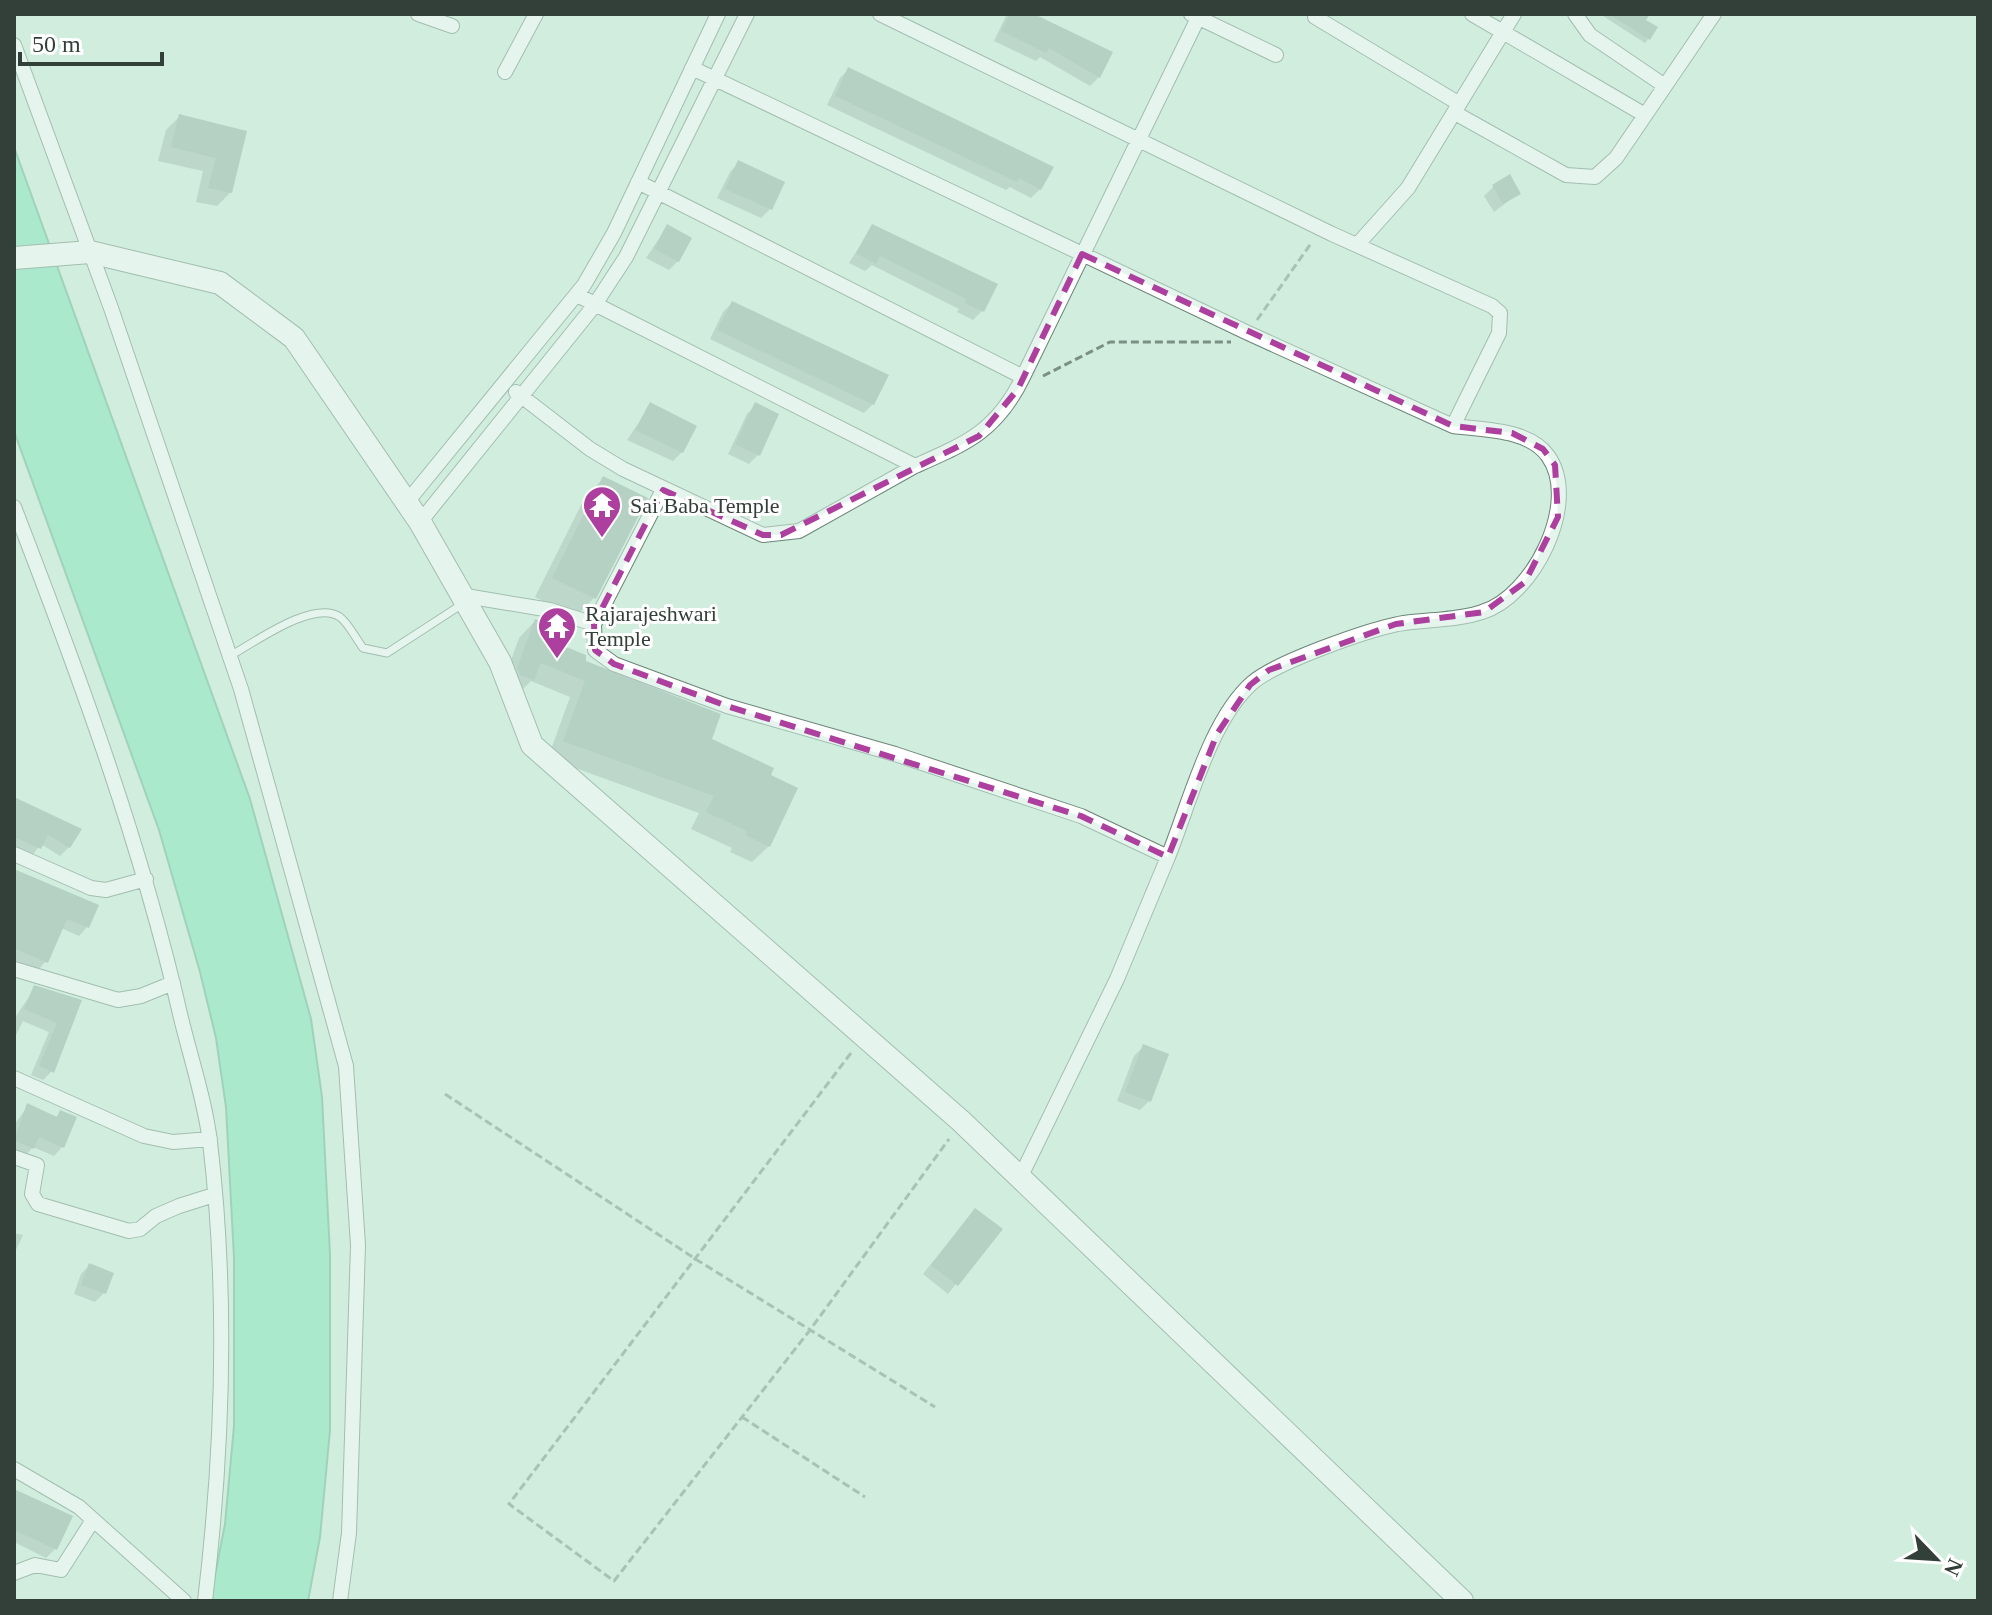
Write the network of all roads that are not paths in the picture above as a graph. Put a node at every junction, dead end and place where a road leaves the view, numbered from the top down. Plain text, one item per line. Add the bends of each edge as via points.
1 (418, 14) edge
2 (536, 14) edge
3 (718, 14) edge
4 (747, 14) edge
5 (880, 14) edge
6 (1472, 14) edge
7 (1514, 14) edge
8 (1575, 14) edge
9 (1196, 15) edge
10 (1711, 15) edge
11 (1315, 17) dead end
12 (452, 26) dead end
13 (1503, 34) junction
14 (14, 45) edge
15 (1276, 55) dead end
16 (692, 68) junction
17 (505, 72) dead end
18 (715, 79) junction
19 (1665, 86) junction
20 (1457, 108) junction
21 (1645, 115) junction
22 (1138, 136) junction
23 (638, 182) junction
24 (659, 193) junction
25 (1357, 245) junction
26 (82, 252) junction
27 (1082, 254) junction
28 (14, 258) edge
29 (577, 295) junction
30 (594, 306) junction
31 (1021, 383) junction
32 (506, 384) junction
33 (522, 397) junction
34 (1453, 426) junction
35 (915, 466) junction
36 (663, 490) junction
37 (407, 502) junction
38 (14, 507) edge
39 (420, 522) junction
40 (462, 599) junction
41 (594, 624) junction
42 (230, 656) junction
43 (14, 854) edge
44 (1168, 857) junction
45 (146, 879) junction
46 (14, 969) edge
47 (173, 983) junction
48 (14, 1078) edge
49 (210, 1139) junction
50 (14, 1157) edge
51 (1020, 1178) junction
52 (214, 1195) junction
53 (14, 1469) edge
54 (93, 1520) junction
55 (14, 1573) edge
56 (184, 1601) edge
57 (205, 1601) edge
58 (340, 1601) edge
59 (1462, 1601) edge

1 - 12 street
2 - 17 street
3 - 16 street
4 - 18 street
5 - 22 street
6 - 13 street
7 - 13 street
8 - 19 street via 1598,42
9 - 15 street
9 - 22 street
10 - 19 street
11 - 20 street
13 - 20 street
13 - 21 street
14 - 26 street
16 - 18 street
16 - 23 street
18 - 24 street
18 - 27 street
19 - 21 street
20 - 21 street via 1577,179 1595,177 1616,158
20 - 25 street via 1408,188
22 - 25 street
22 - 27 street
23 - 24 street
23 - 29 street
24 - 30 street
24 - 31 street
25 - 34 street via 1500,313 1499,333
26 - 28 street
26 - 37 street via 220,283 294,338
26 - 42 street
27 - 31 street
27 - 34 street
29 - 30 street
29 - 32 street
30 - 33 street
30 - 35 street
31 - 35 street via 1002,414 979,436
32 - 33 street
32 - 37 street
33 - 36 street via 590,449
33 - 39 street
34 - 44 street via 1512,433 1543,449 1555,465 1558,517 1525,582 1484,612 1396,624 1269,670 1232,706
35 - 36 street via 799,531 781,535 763,535
36 - 41 street
37 - 39 street
38 - 45 street via 62,629
39 - 40 street
40 - 41 street via 550,610
40 - 42 lane via 387,653 363,648 342,618 322,611
40 - 51 street via 500,662 532,745 865,1034
41 - 44 street via 595,650 614,664 727,706 895,754 1081,816
42 - 58 street via 346,1066 358,1245 349,1533
43 - 45 street via 91,888 106,890
44 - 51 street via 1117,979
45 - 47 street
46 - 47 street via 118,1000
47 - 49 street
48 - 49 street via 144,1136 173,1142
49 - 52 street
50 - 52 street via 37,1165 32,1194 38,1204 114,1229 140,1229 168,1210
51 - 59 street
52 - 57 street via 220,1398
53 - 54 street
54 - 55 street via 61,1570 35,1565
54 - 56 street

